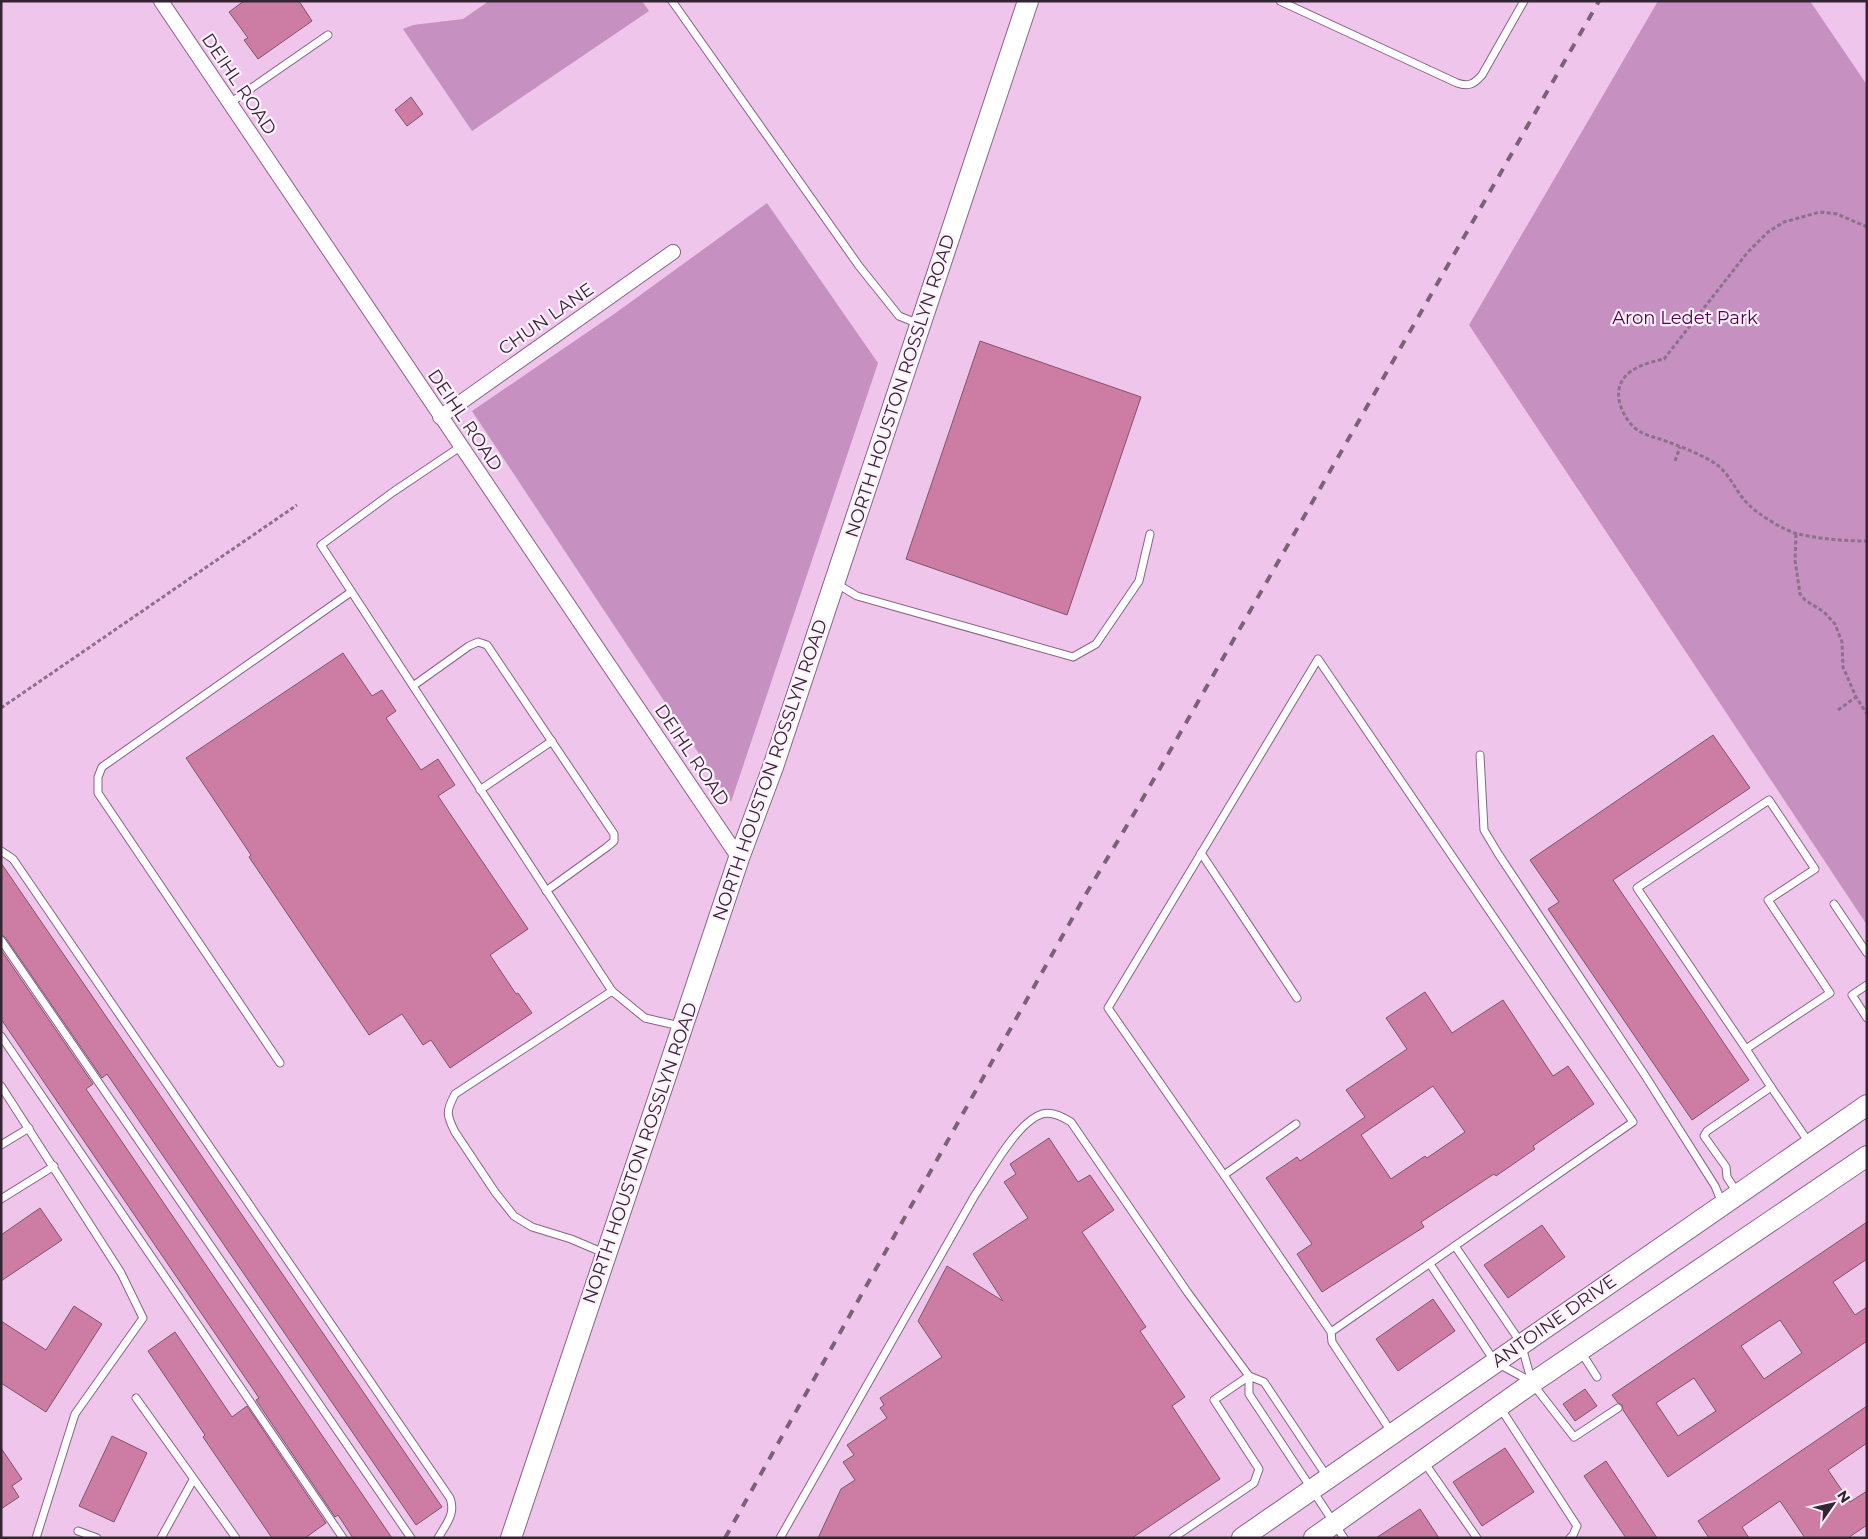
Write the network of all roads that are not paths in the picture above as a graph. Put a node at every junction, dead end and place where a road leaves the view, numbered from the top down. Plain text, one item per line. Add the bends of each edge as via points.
1 (161, 1) edge
2 (672, 1) edge
3 (1028, 1) edge
4 (1280, 1) edge
5 (1524, 1) edge
6 (328, 35) dead end
7 (230, 104) junction
8 (673, 252) dead end
9 (920, 324) junction
10 (440, 417) junction
11 (460, 447) junction
12 (1150, 534) dead end
13 (835, 582) junction
14 (351, 592) junction
15 (413, 686) junction
16 (552, 740) junction
17 (1480, 756) dead end
18 (480, 790) junction
19 (1, 851) edge
20 (1201, 852) junction
21 (739, 858) junction
22 (546, 891) junction
23 (1834, 904) dead end
24 (1, 940) edge
25 (1867, 953) edge
26 (1867, 985) edge
27 (612, 992) junction
28 (1297, 998) dead end
29 (1867, 1018) edge
30 (683, 1027) junction
31 (1, 1036) edge
32 (1746, 1049) junction
33 (280, 1063) dead end
34 (1, 1086) edge
35 (1771, 1087) junction
36 (1867, 1105) edge
37 (1296, 1124) dead end
38 (30, 1128) junction
39 (1810, 1144) junction
40 (1, 1145) edge
41 (1867, 1156) edge
42 (54, 1166) junction
43 (1224, 1174) junction
44 (1, 1199) edge
45 (1731, 1200) junction
46 (1455, 1246) junction
47 (606, 1254) junction
48 (1430, 1264) junction
49 (1331, 1332) junction
50 (1521, 1343) junction
51 (1580, 1350) junction
52 (1495, 1362) junction
53 (1249, 1376) junction
54 (1597, 1377) dead end
55 (1532, 1383) junction
56 (136, 1398) dead end
57 (1499, 1406) junction
58 (1618, 1408) dead end
59 (1393, 1434) junction
60 (1423, 1460) junction
61 (1328, 1478) junction
62 (193, 1480) junction
63 (1311, 1490) junction
64 (1339, 1530) edge
65 (78, 1531) dead end
66 (36, 1538) edge
67 (96, 1538) edge
68 (161, 1538) edge
69 (236, 1538) edge
70 (343, 1538) edge
71 (411, 1538) edge
72 (438, 1538) edge
73 (510, 1538) edge
74 (780, 1538) edge
75 (1173, 1538) edge
76 (1242, 1538) edge
77 (1314, 1538) edge
78 (1477, 1538) edge
79 (1570, 1538) edge

1 - 7 street, DEIHL ROAD
2 - 9 lane via 859,266 899,316
3 - 9 street, NORTH HOUSTON ROSSLYN ROAD
4 - 5 lane via 1466,86 1482,75
6 - 7 lane
7 - 10 street, DEIHL ROAD
8 - 10 street, CHUN LANE
9 - 13 street, NORTH HOUSTON ROSSLYN ROAD
10 - 11 street, DEIHL ROAD
11 - 14 lane via 320,544
11 - 21 street, DEIHL ROAD
12 - 13 lane via 1139,581 1096,644 1073,657 857,596
13 - 21 street, NORTH HOUSTON ROSSLYN ROAD
14 - 15 lane
14 - 33 lane via 102,767 98,777 98,793
15 - 16 lane via 478,642 487,646
15 - 18 lane
16 - 18 lane
16 - 22 lane via 614,834 614,841
17 - 45 lane via 1484,830 1715,1186
18 - 22 lane
19 - 72 lane via 13,859 450,1498 453,1514
20 - 28 lane
20 - 43 lane via 1108,1008
20 - 46 lane via 1318,660 1633,1122
21 - 30 street, NORTH HOUSTON ROSSLYN ROAD
22 - 27 lane
23 - 25 lane
24 - 71 lane
26 - 29 lane via 1852,995
27 - 30 lane via 645,1018
27 - 47 lane via 456,1094 447,1108 449,1122 455,1132 514,1216 532,1227
30 - 47 street, NORTH HOUSTON ROSSLYN ROAD
31 - 70 lane
32 - 32 lane via 1830,993 1768,900 1815,869 1768,800 1638,888
32 - 35 lane
34 - 38 lane
35 - 39 lane
35 - 45 lane via 1704,1136 1726,1167
36 - 39 street, ANTOINE DRIVE
37 - 43 lane
38 - 40 lane
38 - 42 lane
39 - 45 street, ANTOINE DRIVE
41 - 51 street
42 - 44 lane
42 - 66 lane via 121,1273 142,1318 75,1414
43 - 49 lane
45 - 50 street, ANTOINE DRIVE
46 - 48 lane
46 - 50 lane
47 - 73 street, NORTH HOUSTON ROSSLYN ROAD
48 - 49 lane
48 - 52 lane
49 - 59 lane via 1332,1342
50 - 52 street, ANTOINE DRIVE
50 - 55 lane
51 - 54 lane
51 - 55 street
52 - 55 lane
52 - 59 street, ANTOINE DRIVE
53 - 61 lane via 1264,1382
53 - 63 lane via 1249,1394
53 - 74 lane via 1071,1122 1060,1115 1043,1113 1029,1120 1008,1144 975,1195
53 - 75 lane via 1214,1400 1259,1468 1254,1483
55 - 57 street
55 - 58 lane via 1574,1437
56 - 62 lane
57 - 60 street
57 - 79 lane via 1578,1526
59 - 61 street, ANTOINE DRIVE
60 - 64 street
60 - 78 lane
61 - 63 street, ANTOINE DRIVE
62 - 68 lane
62 - 69 lane
63 - 64 lane
63 - 76 street, ANTOINE DRIVE
64 - 77 street
65 - 67 lane

